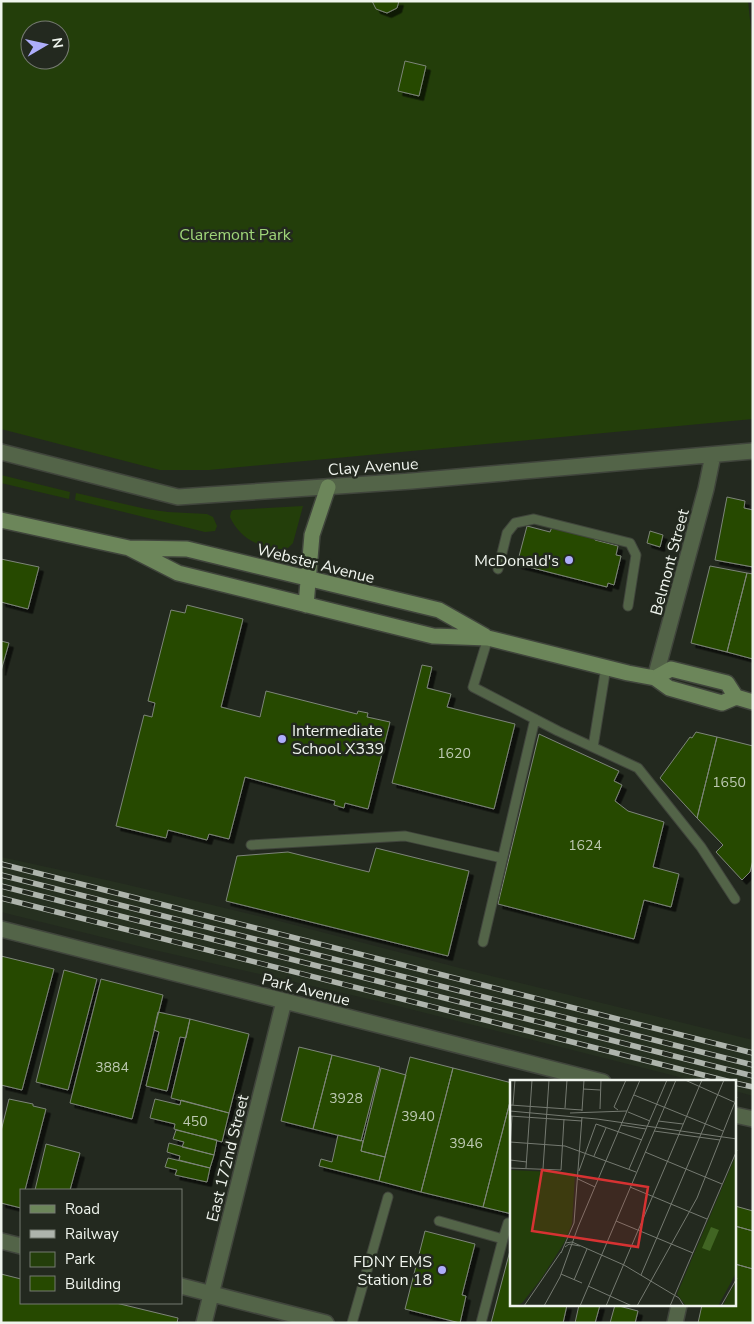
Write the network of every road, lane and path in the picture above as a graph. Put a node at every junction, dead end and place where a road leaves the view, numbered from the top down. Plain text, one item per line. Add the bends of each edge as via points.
1 (753, 451) edge
2 (1, 452) edge
3 (713, 455) junction
4 (328, 487) junction
5 (1, 520) edge
6 (129, 548) junction
7 (498, 569) dead end
8 (308, 578) junction
9 (306, 605) junction
10 (628, 606) dead end
11 (488, 638) junction
12 (606, 667) junction
13 (656, 678) junction
14 (753, 702) edge
15 (535, 719) junction
16 (593, 747) junction
17 (251, 845) dead end
18 (502, 858) junction
19 (735, 899) dead end
20 (1, 929) edge
21 (483, 942) dead end
22 (284, 1001) junction
23 (595, 1080) edge
24 (736, 1115) edge
25 (753, 1119) edge
26 (388, 1197) dead end
27 (439, 1221) dead end
28 (510, 1224) edge
29 (504, 1239) junction
30 (1, 1241) edge
31 (20, 1246) edge
32 (182, 1286) edge
33 (211, 1294) junction
34 (679, 1306) edge
35 (204, 1323) edge
36 (326, 1323) edge
37 (352, 1323) edge
38 (481, 1323) edge
39 (675, 1323) edge

1 - 3 street, Clay Avenue
2 - 4 street, Clay Avenue via 178,497
3 - 4 street, Clay Avenue
3 - 13 street, Belmont Street
4 - 8 main road via 312,535
5 - 6 main road, Webster Avenue
6 - 8 main road, Webster Avenue via 187,550
6 - 9 main road, Webster Avenue via 178,574
7 - 10 lane via 507,532 515,523 534,519 630,543 636,555
8 - 9 main road
8 - 11 main road, Webster Avenue via 440,610
9 - 11 main road, Webster Avenue via 432,636
11 - 12 main road, Webster Avenue
11 - 15 lane via 473,687
12 - 13 main road, Webster Avenue
12 - 16 lane
13 - 14 main road, Webster Avenue via 670,670 728,683 736,697
15 - 16 lane
15 - 18 lane
16 - 19 lane via 638,768 701,847
17 - 18 lane via 405,836
18 - 21 lane
20 - 22 street, Park Avenue
22 - 23 street, Park Avenue
22 - 33 street, East 172nd Street
24 - 25 street
26 - 37 lane
27 - 29 lane
28 - 29 lane
29 - 38 lane
30 - 31 street
32 - 33 street
33 - 35 street, East 172nd Street
33 - 36 street
34 - 39 street

